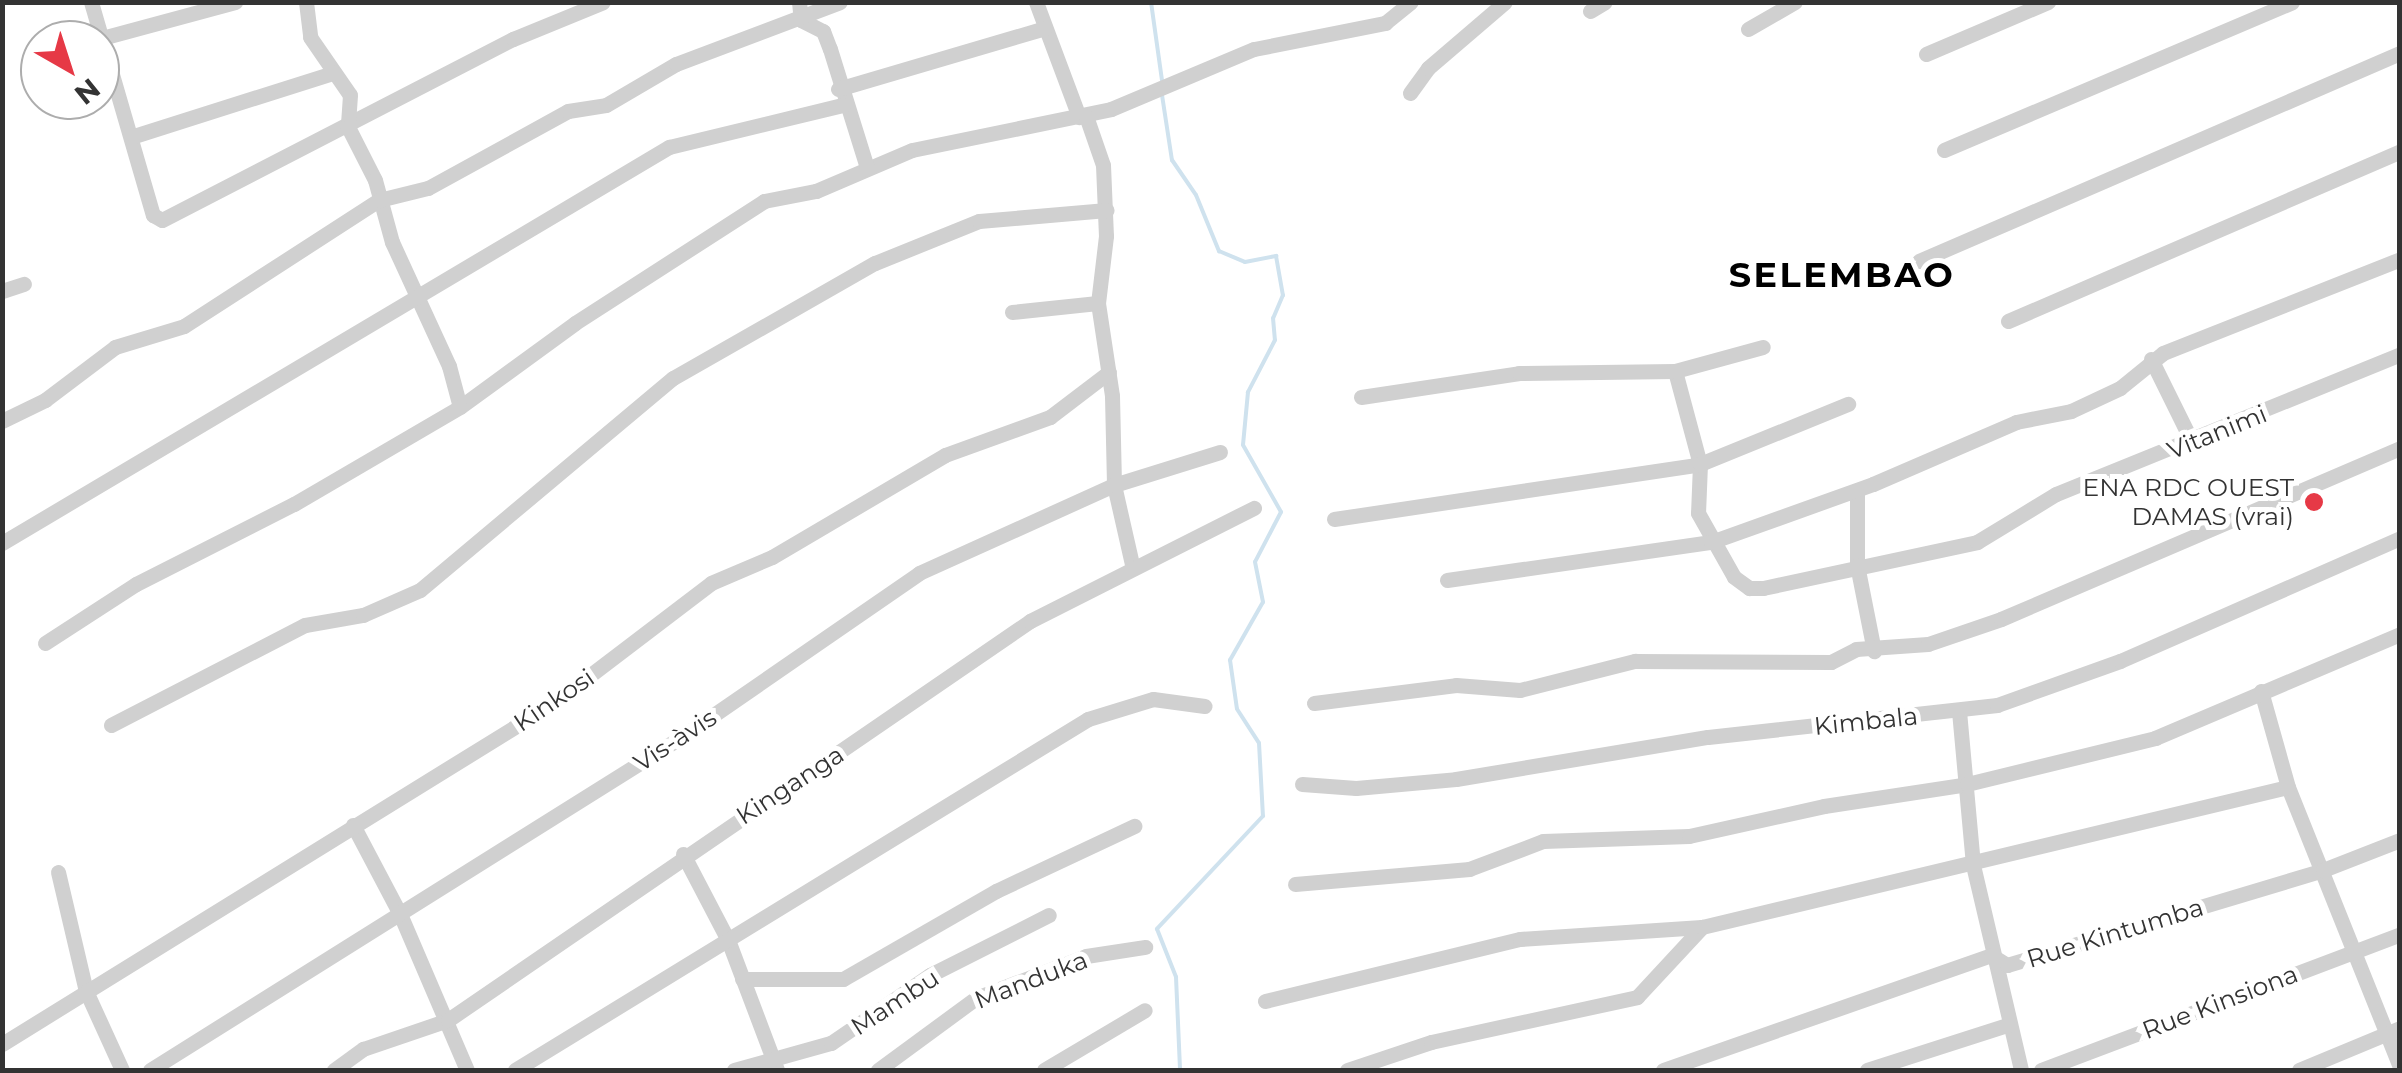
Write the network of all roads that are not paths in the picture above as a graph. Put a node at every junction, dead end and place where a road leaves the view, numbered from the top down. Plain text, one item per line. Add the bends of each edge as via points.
1 (235, 2) edge
2 (306, 2) edge
3 (603, 2) edge
4 (799, 2) edge
5 (840, 2) edge
6 (1036, 2) edge
7 (1410, 2) edge
8 (1505, 2) edge
9 (1795, 2) edge
10 (2048, 2) edge
11 (2292, 2) edge
12 (801, 20) junction
13 (1046, 28) junction
14 (1748, 29) dead end
15 (120, 33) edge
16 (1926, 54) dead end
17 (2400, 54) edge
18 (333, 73) junction
19 (120, 93) edge
20 (1410, 93) dead end
21 (840, 97) junction
22 (1082, 117) junction
23 (348, 127) junction
24 (134, 136) junction
25 (1944, 150) dead end
26 (2400, 152) edge
27 (867, 168) junction
28 (379, 200) junction
29 (1107, 210) junction
30 (2400, 259) edge
31 (1918, 261) dead end
32 (24, 284) dead end
33 (2, 291) edge
34 (420, 300) junction
35 (1098, 303) junction
36 (1012, 312) dead end
37 (2008, 321) dead end
38 (1763, 347) dead end
39 (2400, 354) edge
40 (2151, 358) junction
41 (1675, 370) junction
42 (1110, 372) junction
43 (1362, 398) dead end
44 (1848, 404) dead end
45 (460, 407) junction
46 (2, 421) edge
47 (2192, 442) junction
48 (2400, 448) edge
49 (1220, 452) dead end
50 (1700, 464) junction
51 (1114, 484) junction
52 (1857, 491) junction
53 (1254, 508) dead end
54 (1334, 519) dead end
55 (2400, 538) edge
56 (1711, 542) junction
57 (2, 543) edge
58 (1132, 564) junction
59 (1857, 564) junction
60 (1447, 580) dead end
61 (2400, 634) edge
62 (44, 643) dead end
63 (1874, 651) junction
64 (2260, 691) junction
65 (1314, 703) dead end
66 (1205, 706) dead end
67 (1959, 711) junction
68 (111, 725) dead end
69 (1302, 784) dead end
70 (1967, 784) junction
71 (2288, 787) junction
72 (352, 825) junction
73 (1134, 826) dead end
74 (2400, 840) edge
75 (684, 854) junction
76 (1974, 865) junction
77 (2322, 870) junction
78 (58, 872) dead end
79 (1295, 884) dead end
80 (400, 914) junction
81 (1049, 915) dead end
82 (1702, 926) junction
83 (2400, 934) edge
84 (728, 940) junction
85 (1145, 947) dead end
86 (2355, 950) junction
87 (1991, 955) junction
88 (742, 979) junction
89 (86, 991) junction
90 (1265, 1001) dead end
91 (1145, 1010) dead end
92 (448, 1020) junction
93 (2010, 1024) junction
94 (2393, 1030) edge
95 (2, 1044) edge
96 (774, 1065) edge
97 (2400, 1066) edge
98 (122, 1070) edge
99 (150, 1070) edge
100 (334, 1070) edge
101 (467, 1070) edge
102 (514, 1070) edge
103 (734, 1070) edge
104 (878, 1070) edge
105 (1044, 1070) edge
106 (1346, 1070) edge
107 (1663, 1070) edge
108 (1867, 1070) edge
109 (2021, 1070) edge
110 (2041, 1070) edge
111 (2299, 1070) edge

1 - 15 street
2 - 18 street via 310,36
3 - 23 street via 513,39
4 - 12 street
5 - 12 street
6 - 13 street
7 - 22 street via 1385,24 1254,49
8 - 20 street via 1428,68
9 - 14 street
10 - 16 street
11 - 25 street
12 - 21 street via 823,32
12 - 28 street via 676,64 606,105 568,111 481,154 428,188
13 - 21 street
13 - 22 street
17 - 31 street
18 - 23 street via 350,96
18 - 24 street
19 - 24 street
21 - 27 street
21 - 34 street via 668,147 488,252
22 - 27 street via 912,150
22 - 29 street via 1104,165
23 - 24 street via 162,220 153,215
23 - 28 street
26 - 37 street
27 - 45 street via 816,191 757,204
28 - 34 street
28 - 46 street via 184,326 114,347 45,400
29 - 35 street
29 - 68 street via 979,221 875,263 673,378 420,590 362,615 305,625
30 - 40 street
32 - 33 street
34 - 45 street
34 - 57 street
35 - 36 street
35 - 42 street
38 - 41 street
39 - 47 street, Vitanimi
40 - 47 street
40 - 52 street via 2120,388 2070,411 2016,422
41 - 43 street via 1519,373
41 - 50 street
42 - 51 street
42 - 72 street, Kinkosi via 1050,417 945,455 772,557 711,583 555,702
44 - 50 street
45 - 62 street via 294,504 136,584
47 - 59 street, Vitanimi via 2056,494 1977,542
48 - 63 street via 1964,634
49 - 51 street, Vis-àvis
50 - 54 street
50 - 56 street via 1698,514
51 - 58 street
51 - 80 street, Vis-àvis via 895,587 686,734
52 - 56 street
52 - 59 street
53 - 58 street, Kinganga
55 - 67 street, Kimbala via 2035,695
56 - 59 street, Vitanimi via 1749,588 1783,586
56 - 60 street
58 - 75 street, Kinganga via 1030,621
59 - 63 street
61 - 64 street
63 - 65 street via 1856,649 1831,662 1634,661 1520,690 1456,685
64 - 70 street via 2156,738
64 - 71 street
66 - 84 street via 1153,698 1105,710
67 - 69 street, Kimbala via 1708,737 1456,779 1356,788
67 - 70 street
70 - 76 street
70 - 79 street via 1689,836 1543,841 1469,868
71 - 76 street
71 - 77 street
72 - 80 street
72 - 89 street, Kinkosi
73 - 88 street via 996,891 844,979
74 - 77 street, Rue Kintumba
75 - 84 street
75 - 92 street, Kinganga
76 - 82 street
76 - 87 street
77 - 86 street
77 - 87 street, Rue Kintumba via 2007,966
78 - 89 street
80 - 92 street
80 - 99 street, Vis-àvis
81 - 96 street, Mambu via 930,976 831,1043
82 - 90 street via 1520,938
82 - 106 street via 1638,996 1431,1042
83 - 86 street, Rue Kinsiona
84 - 88 street
84 - 102 street
85 - 104 street, Manduka via 1086,956 976,998
86 - 94 street
86 - 110 street, Rue Kinsiona
87 - 93 street
87 - 107 street, Rue Kintumba
88 - 96 street
89 - 95 street, Kinkosi
89 - 98 street
91 - 105 street
92 - 100 street, Kinganga via 363,1049
92 - 101 street
93 - 108 street
93 - 109 street
94 - 97 street
94 - 111 street
96 - 103 street, Mambu

